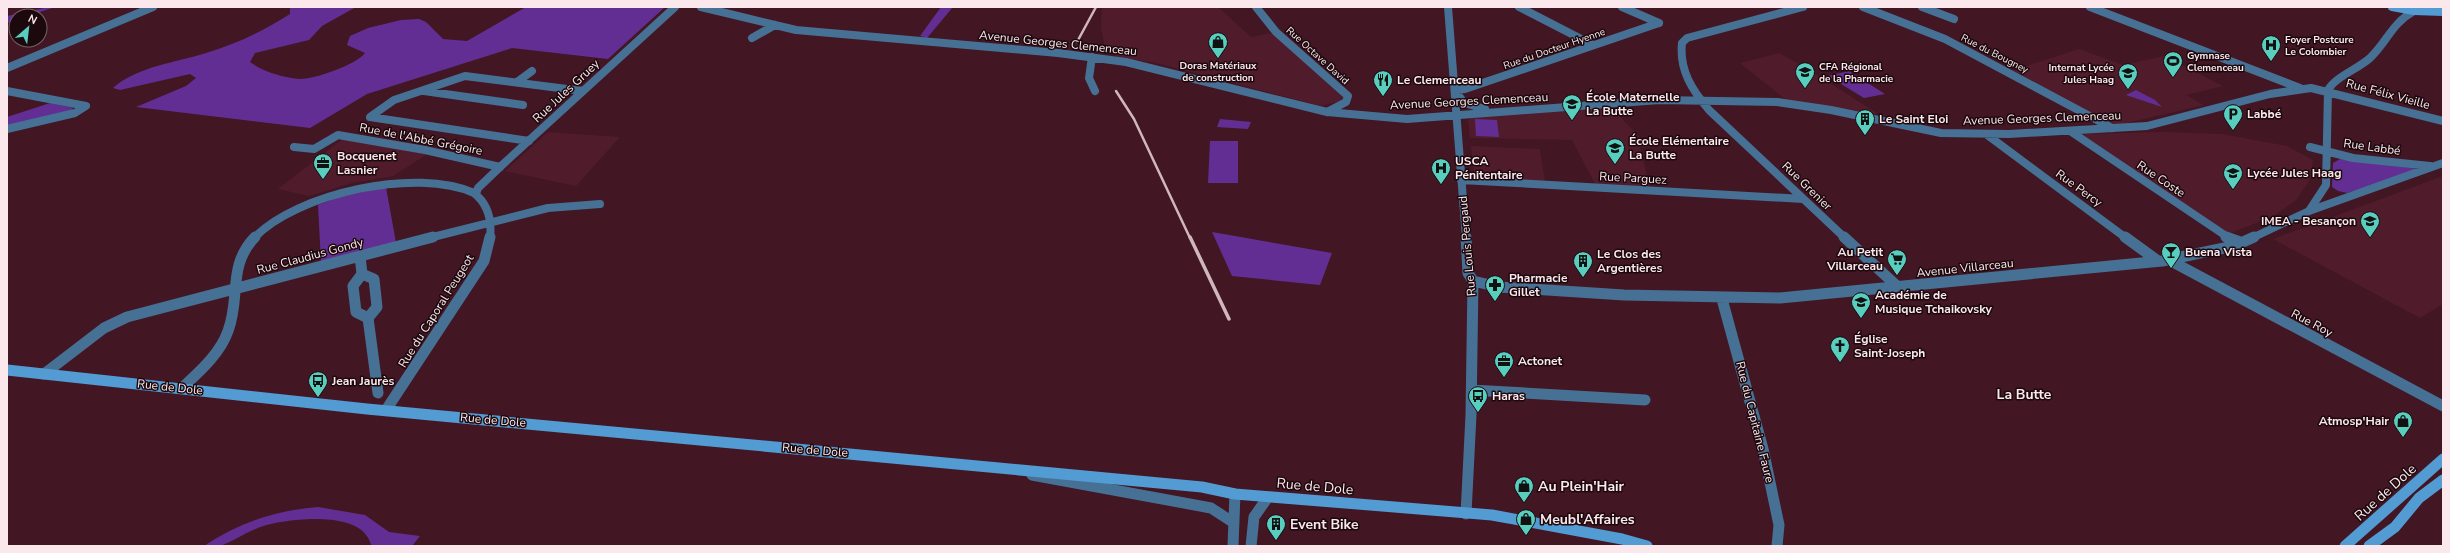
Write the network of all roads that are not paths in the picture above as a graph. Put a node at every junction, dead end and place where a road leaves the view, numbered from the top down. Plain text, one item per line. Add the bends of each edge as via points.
1 (153, 7) edge
2 (675, 7) edge
3 (701, 7) edge
4 (1256, 7) edge
5 (1448, 7) edge
6 (1519, 7) edge
7 (1622, 7) edge
8 (1803, 7) edge
9 (1863, 7) edge
10 (1922, 7) edge
11 (2090, 7) edge
12 (2109, 7) edge
13 (2395, 7) edge
14 (2422, 7) edge
15 (2101, 11) junction
16 (2414, 11) junction
17 (2439, 12) edge
18 (2401, 18) junction
19 (1954, 19) dead end
20 (775, 25) junction
21 (752, 38) dead end
22 (1594, 45) junction
23 (1092, 57) junction
24 (7, 68) edge
25 (532, 71) dead end
26 (516, 82) junction
27 (2300, 88) junction
28 (1455, 90) junction
29 (2328, 90) junction
30 (7, 91) edge
31 (422, 91) junction
32 (583, 91) junction
33 (1095, 91) dead end
34 (1700, 100) junction
35 (522, 105) dead end
36 (1505, 110) junction
37 (1327, 112) junction
38 (1458, 118) junction
39 (2443, 121) edge
40 (2112, 128) junction
41 (7, 129) edge
42 (2070, 131) junction
43 (1986, 134) junction
44 (529, 141) junction
45 (2310, 147) dead end
46 (294, 148) dead end
47 (2328, 152) junction
48 (2443, 163) edge
49 (2432, 166) junction
50 (500, 167) junction
51 (1462, 180) junction
52 (476, 194) junction
53 (1803, 199) junction
54 (600, 204) dead end
55 (2309, 211) junction
56 (491, 222) junction
57 (2240, 242) junction
58 (360, 256) junction
59 (2169, 260) junction
60 (2158, 261) junction
61 (362, 274) junction
62 (1473, 281) junction
63 (1899, 288) junction
64 (235, 289) junction
65 (1722, 299) junction
66 (368, 318) junction
67 (7, 370) edge
68 (44, 374) junction
69 (182, 388) junction
70 (1472, 390) junction
71 (378, 393) dead end
72 (1645, 400) dead end
73 (2443, 406) edge
74 (386, 410) junction
75 (2443, 458) edge
76 (979, 465) junction
77 (2443, 480) edge
78 (1235, 494) junction
79 (1268, 497) junction
80 (1466, 514) junction
81 (1234, 524) junction
82 (1233, 546) edge
83 (1251, 546) edge
84 (1647, 546) edge
85 (1777, 546) edge
86 (2345, 546) edge
87 (2368, 546) edge

1 - 24 street
2 - 32 street, Rue Jules Gruey
3 - 20 street, Avenue Georges Clemenceau
4 - 37 street, Rue Octave David via 1276,32 1348,96 1346,102
5 - 28 street, Rue Louis Pergaud
6 - 22 street
7 - 22 street, Rue du Docteur Hyenne via 1658,23
8 - 34 street, Rue Grenier via 1684,40 1680,53 1681,65
9 - 40 street, Rue du Bougney via 1951,42
10 - 19 street
11 - 15 street
12 - 15 street
13 - 16 main road
13 - 18 street
14 - 17 main road
15 - 27 street
16 - 17 main road
16 - 18 street
18 - 29 street via 2371,57 2354,71 2335,81
20 - 21 street
20 - 23 street, Avenue Georges Clemenceau via 809,32
22 - 28 street, Rue du Docteur Hyenne
23 - 33 street via 1089,78
23 - 37 street, Avenue Georges Clemenceau via 1148,66
25 - 26 street
26 - 31 street via 465,76
26 - 32 street
27 - 29 street, Avenue Georges Clemenceau
27 - 40 street, Avenue Georges Clemenceau via 2147,126
28 - 36 street via 1460,100 1476,107
28 - 38 street, Rue Louis Pergaud
29 - 39 street, Rue Félix Vieille
29 - 47 street
30 - 41 street via 86,106 75,113
31 - 35 street
31 - 44 street via 394,100 370,117
32 - 44 street, Rue Jules Gruey
34 - 36 street, Avenue Georges Clemenceau via 1659,100
34 - 43 street, Avenue Georges Clemenceau via 1796,104 1941,133
34 - 53 street, Rue Grenier
36 - 38 street, Avenue Georges Clemenceau
37 - 38 street, Avenue Georges Clemenceau via 1407,118
38 - 51 street, Rue Louis Pergaud
40 - 42 street, Avenue Georges Clemenceau
42 - 43 street, Avenue Georges Clemenceau
42 - 57 street, Rue Coste via 2222,236
43 - 60 street, Rue Percy
44 - 50 street, Rue Jules Gruey
45 - 47 street, Rue Labbé
46 - 50 street, Rue de l'Abbé Grégoire via 314,149 338,135 425,150
47 - 49 street, Rue Labbé via 2353,158
47 - 55 street via 2326,185
48 - 49 street, Avenue Villarceau
49 - 55 street, Avenue Villarceau
50 - 52 street, Rue Jules Gruey via 478,188
51 - 53 street, Rue Parguez
51 - 62 street, Rue Louis Pergaud via 1468,273
52 - 56 street, Rue du Caporal Peugeot via 484,204
52 - 64 street via 448,186 416,183 371,186 316,200 272,222 252,239 242,252 237,266
53 - 63 street, Rue Grenier
54 - 56 street, Rue Claudius Gondy via 548,208
55 - 57 street, Avenue Villarceau
56 - 58 street, Rue Claudius Gondy
56 - 74 street, Rue du Caporal Peugeot via 491,241 484,261
57 - 59 street, Avenue Villarceau via 2234,246
58 - 61 street
58 - 64 street, Rue Claudius Gondy
59 - 60 street, Avenue Villarceau
59 - 73 street, Rue Roy
60 - 63 street, Avenue Villarceau
61 - 66 street via 353,286 356,312
61 - 66 street via 374,279 377,307
62 - 65 street, Avenue Villarceau via 1499,287
62 - 70 street, Rue Louis Pergaud
63 - 65 street, Avenue Villarceau via 1780,298
64 - 68 street, Rue Claudius Gondy via 127,317 104,328
64 - 69 street via 228,332 204,366
65 - 85 street, Rue du Capitaine Faure via 1763,449 1779,525
66 - 71 street
67 - 68 main road, Rue de Dole
68 - 69 main road, Rue de Dole
69 - 74 main road, Rue de Dole
70 - 72 street
70 - 80 street, Rue Louis Pergaud
74 - 76 main road, Rue de Dole
75 - 86 main road, Rue de Dole
76 - 78 main road, Rue de Dole via 1202,487
76 - 81 street, Rue de Dole via 1211,508
77 - 87 main road via 2419,498 2395,527
78 - 79 main road, Rue de Dole
78 - 81 street
79 - 80 main road, Rue de Dole
79 - 83 street via 1254,517
80 - 84 main road, Rue de Dole via 1496,515
81 - 82 street

